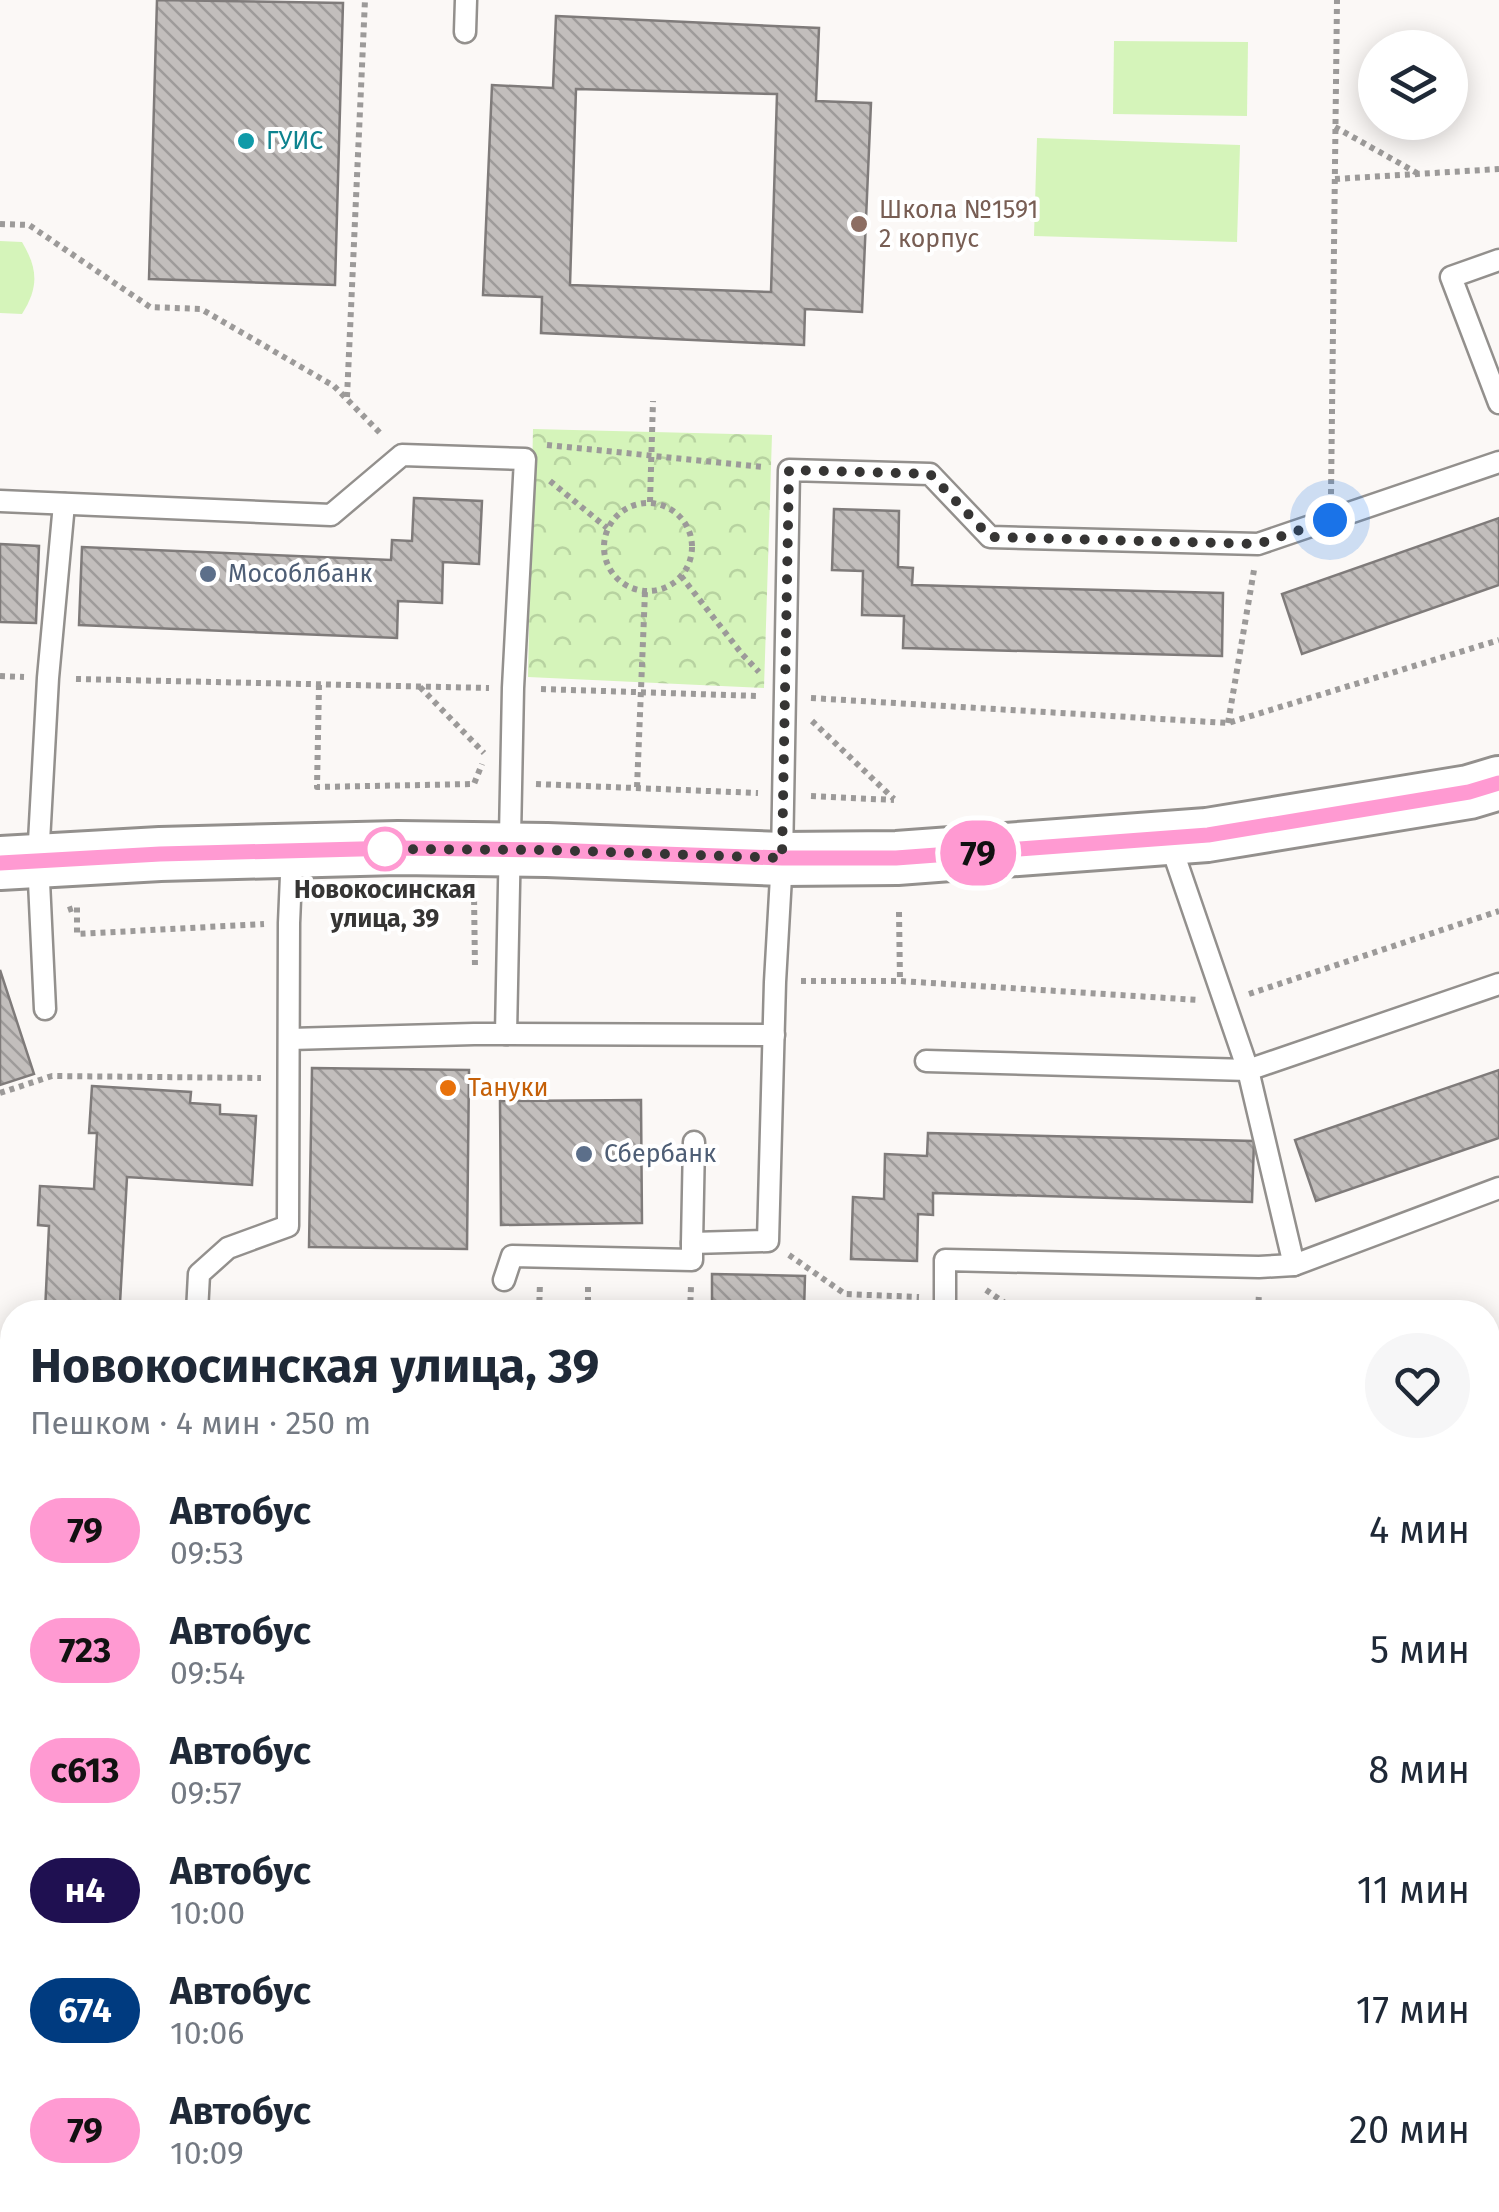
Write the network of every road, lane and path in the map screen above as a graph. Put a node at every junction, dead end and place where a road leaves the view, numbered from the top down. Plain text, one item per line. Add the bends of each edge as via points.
1 (365, 0) edge
2 (466, 0) edge
3 (1337, 0) edge
4 (465, 32) dead end
5 (1336, 127) junction
6 (1499, 170) edge
7 (1418, 174) junction
8 (1335, 179) junction
9 (0, 224) edge
10 (1499, 260) edge
11 (347, 398) junction
12 (653, 401) dead end
13 (1499, 403) edge
14 (402, 455) junction
15 (652, 456) junction
16 (512, 459) junction
17 (1499, 462) edge
18 (789, 470) junction
19 (548, 479) dead end
20 (0, 501) edge
21 (650, 502) junction
22 (64, 504) junction
23 (1330, 520) junction
24 (607, 528) junction
25 (1258, 544) junction
26 (681, 576) junction
27 (645, 592) junction
28 (760, 673) dead end
29 (318, 684) dead end
30 (419, 686) dead end
31 (786, 697) junction
32 (1228, 723) dead end
33 (510, 784) junction
34 (1499, 784) edge
35 (638, 786) junction
36 (784, 794) junction
37 (1169, 839) junction
38 (509, 849) junction
39 (292, 850) junction
40 (782, 858) junction
41 (19, 862) edge
42 (1499, 911) edge
43 (899, 912) dead end
44 (42, 917) junction
45 (290, 922) junction
46 (900, 981) junction
47 (775, 982) junction
48 (1499, 984) edge
49 (1224, 1002) junction
50 (46, 1009) dead end
51 (506, 1034) junction
52 (774, 1035) junction
53 (290, 1040) junction
54 (926, 1061) dead end
55 (1248, 1070) junction
56 (290, 1078) junction
57 (0, 1093) edge
58 (694, 1142) dead end
59 (1499, 1188) edge
60 (768, 1241) junction
61 (692, 1243) junction
62 (1294, 1265) junction
63 (504, 1280) dead end
64 (198, 1300) edge
65 (900, 1300) edge
66 (945, 1300) edge

1 - 11 path
2 - 4 lane
3 - 5 path
5 - 7 path
5 - 8 path
6 - 7 path
7 - 8 path
8 - 23 path
9 - 11 path via 29,225 150,308 200,309
10 - 13 lane via 1451,277
11 - 14 path
12 - 15 path
14 - 16 lane
14 - 22 lane via 331,515
15 - 16 path via 528,444
15 - 18 path
15 - 21 path
16 - 33 lane via 525,459
17 - 23 lane
18 - 25 lane via 930,474 990,537
18 - 31 lane
19 - 24 path
20 - 22 lane
21 - 24 path via 632,504
21 - 26 path via 681,517 690,532 692,549
22 - 41 lane via 48,678
23 - 25 lane
24 - 27 path via 605,562 614,577
25 - 32 path
26 - 27 path
26 - 28 path
27 - 35 path
29 - 30 path via 318,786 474,784 486,754
31 - 36 lane
31 - 36 path via 894,800
33 - 35 path
33 - 38 lane
34 - 37 street
35 - 36 path
36 - 40 lane
37 - 40 street via 896,858
37 - 49 lane
38 - 39 street
38 - 40 street
38 - 51 lane
39 - 41 street
39 - 45 lane
40 - 47 lane
41 - 44 lane
42 - 49 path
43 - 46 path
44 - 45 path via 77,907 77,934
44 - 50 lane
45 - 53 lane
46 - 47 path
46 - 49 path
47 - 52 lane
48 - 55 lane
49 - 55 lane
51 - 52 lane
51 - 53 lane
52 - 60 lane
53 - 56 lane
54 - 55 lane
55 - 62 lane
56 - 57 path via 52,1076
56 - 64 lane via 288,1226 228,1248 199,1274
58 - 61 lane
59 - 62 lane
60 - 61 lane
60 - 65 path via 845,1294
61 - 63 lane via 692,1260 512,1256
62 - 66 lane via 946,1260

